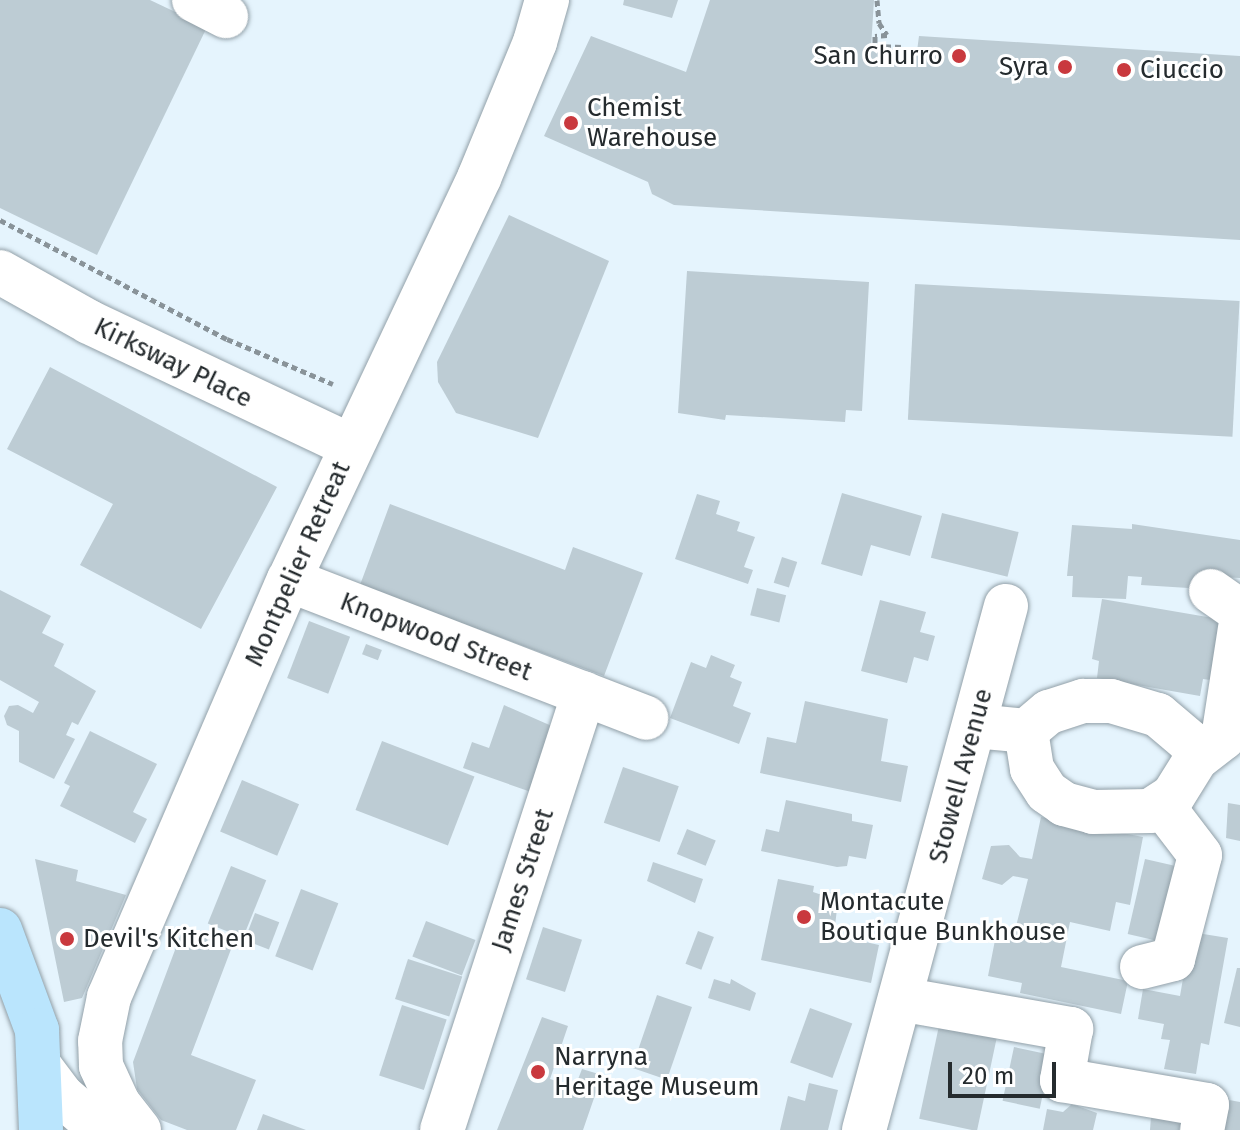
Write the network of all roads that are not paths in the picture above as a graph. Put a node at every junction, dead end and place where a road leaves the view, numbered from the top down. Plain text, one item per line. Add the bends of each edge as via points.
1 (547, 0) edge
2 (0, 272) edge
3 (351, 446) junction
4 (289, 580) junction
5 (1006, 606) dead end
6 (1240, 628) edge
7 (584, 694) junction
8 (646, 718) dead end
9 (975, 726) junction
10 (1026, 731) junction
11 (1196, 759) junction
12 (1161, 804) junction
13 (1, 941) edge
14 (1142, 967) dead end
15 (900, 999) junction
16 (41, 1068) junction
17 (41, 1130) edge
18 (102, 1130) edge
19 (139, 1130) edge
20 (442, 1130) edge
21 (864, 1130) edge
22 (1202, 1130) edge

1 - 3 street, Montpelier Retreat via 479,178
2 - 3 street, Kirksway Place via 89,322
3 - 4 street, Montpelier Retreat
4 - 7 street, Knopwood Street
4 - 19 street, Montpelier Retreat via 104,1013 99,1052 105,1078
5 - 9 street, Stowell Avenue
6 - 11 street via 1223,738
7 - 8 street
7 - 20 street, James Street
9 - 10 street
9 - 15 street, Stowell Avenue
10 - 11 street via 1058,709 1111,701 1158,715 1191,743
10 - 12 street via 1032,769 1047,792 1064,804 1126,814
11 - 12 street via 1173,796
12 - 14 street via 1200,855 1173,959
13 - 16 main road via 33,1011
15 - 21 street, Stowell Avenue
15 - 22 street via 1071,1029 1062,1080 1207,1105
16 - 17 main road
16 - 18 street via 69,1104

